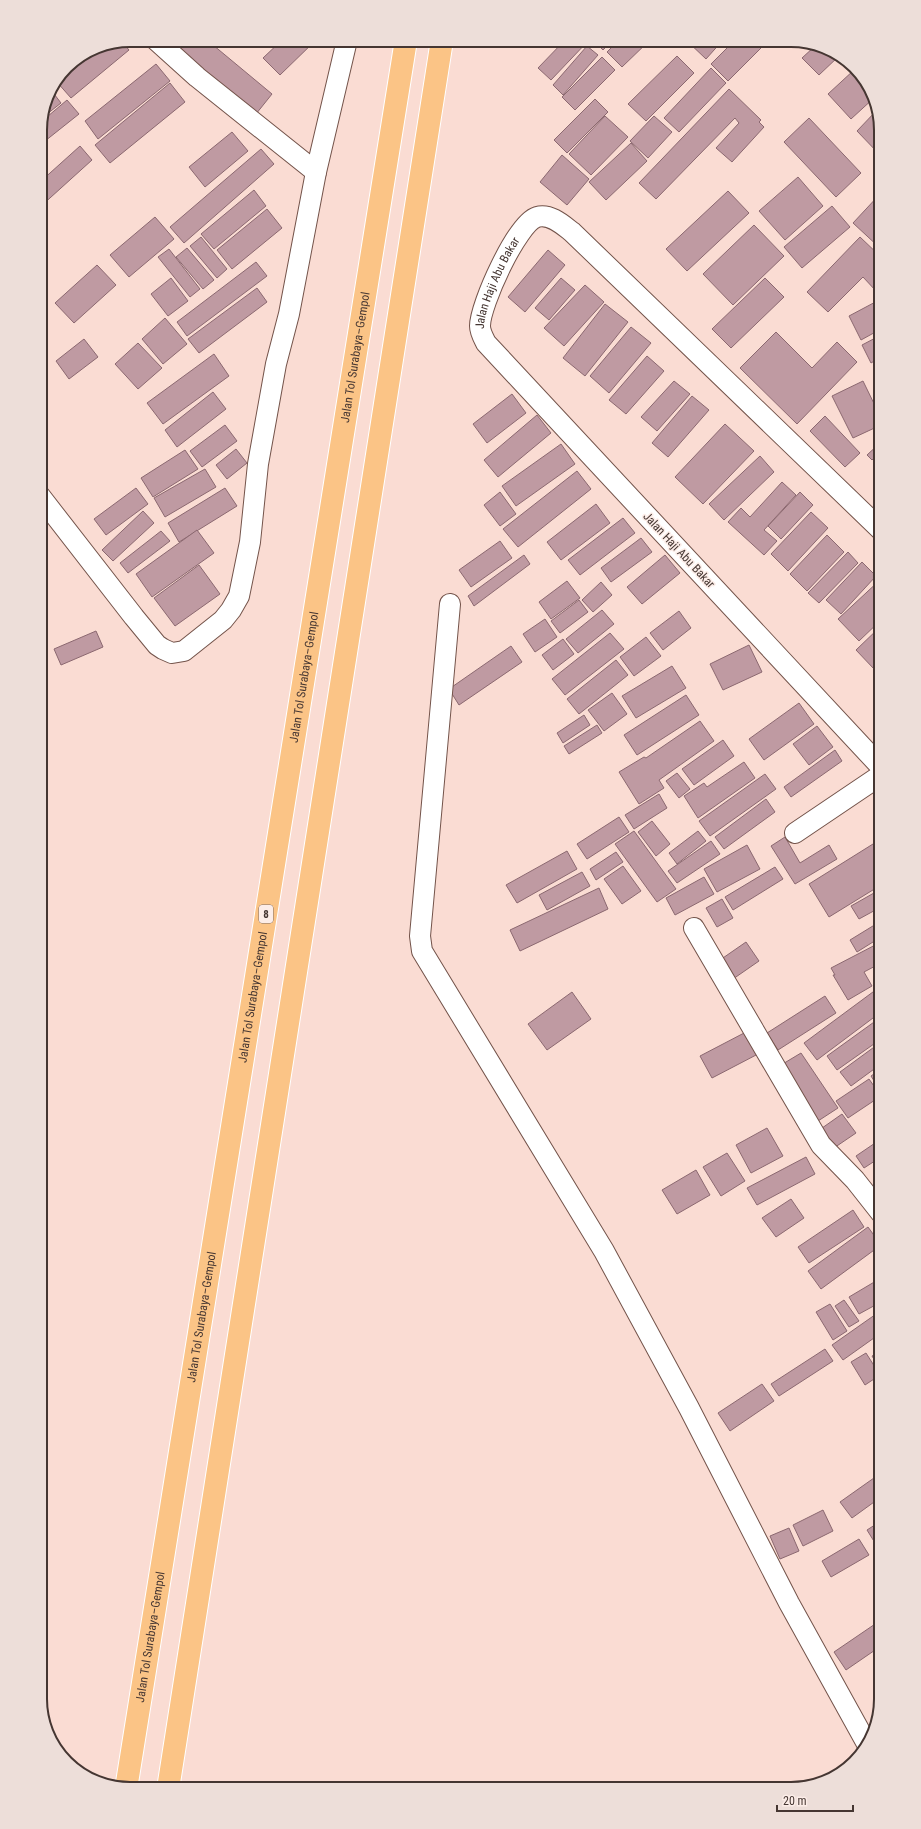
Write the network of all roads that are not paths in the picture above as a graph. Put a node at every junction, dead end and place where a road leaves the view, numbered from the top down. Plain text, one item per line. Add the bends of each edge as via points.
1 (164, 47) edge
2 (345, 47) edge
3 (405, 47) edge
4 (441, 47) edge
5 (316, 172) junction
6 (47, 505) edge
7 (874, 523) edge
8 (450, 604) dead end
9 (874, 759) edge
10 (874, 780) edge
11 (795, 833) dead end
12 (694, 928) dead end
13 (874, 1204) edge
14 (864, 1738) edge
15 (127, 1782) edge
16 (169, 1782) edge

1 - 5 street via 197,77
2 - 5 street
3 - 15 highway, Jalan Tol Surabaya–Gempol / 8
4 - 16 highway
5 - 6 street via 258,464 247,555 239,596 228,615 184,651 172,653 163,649 134,617
7 - 9 street, Jalan Haji Abu Bakar via 572,232 557,221 544,216 533,219 526,225 505,258 481,313 480,330 486,343
8 - 14 street via 420,936 422,951 604,1251
10 - 11 street
12 - 13 street via 821,1145

